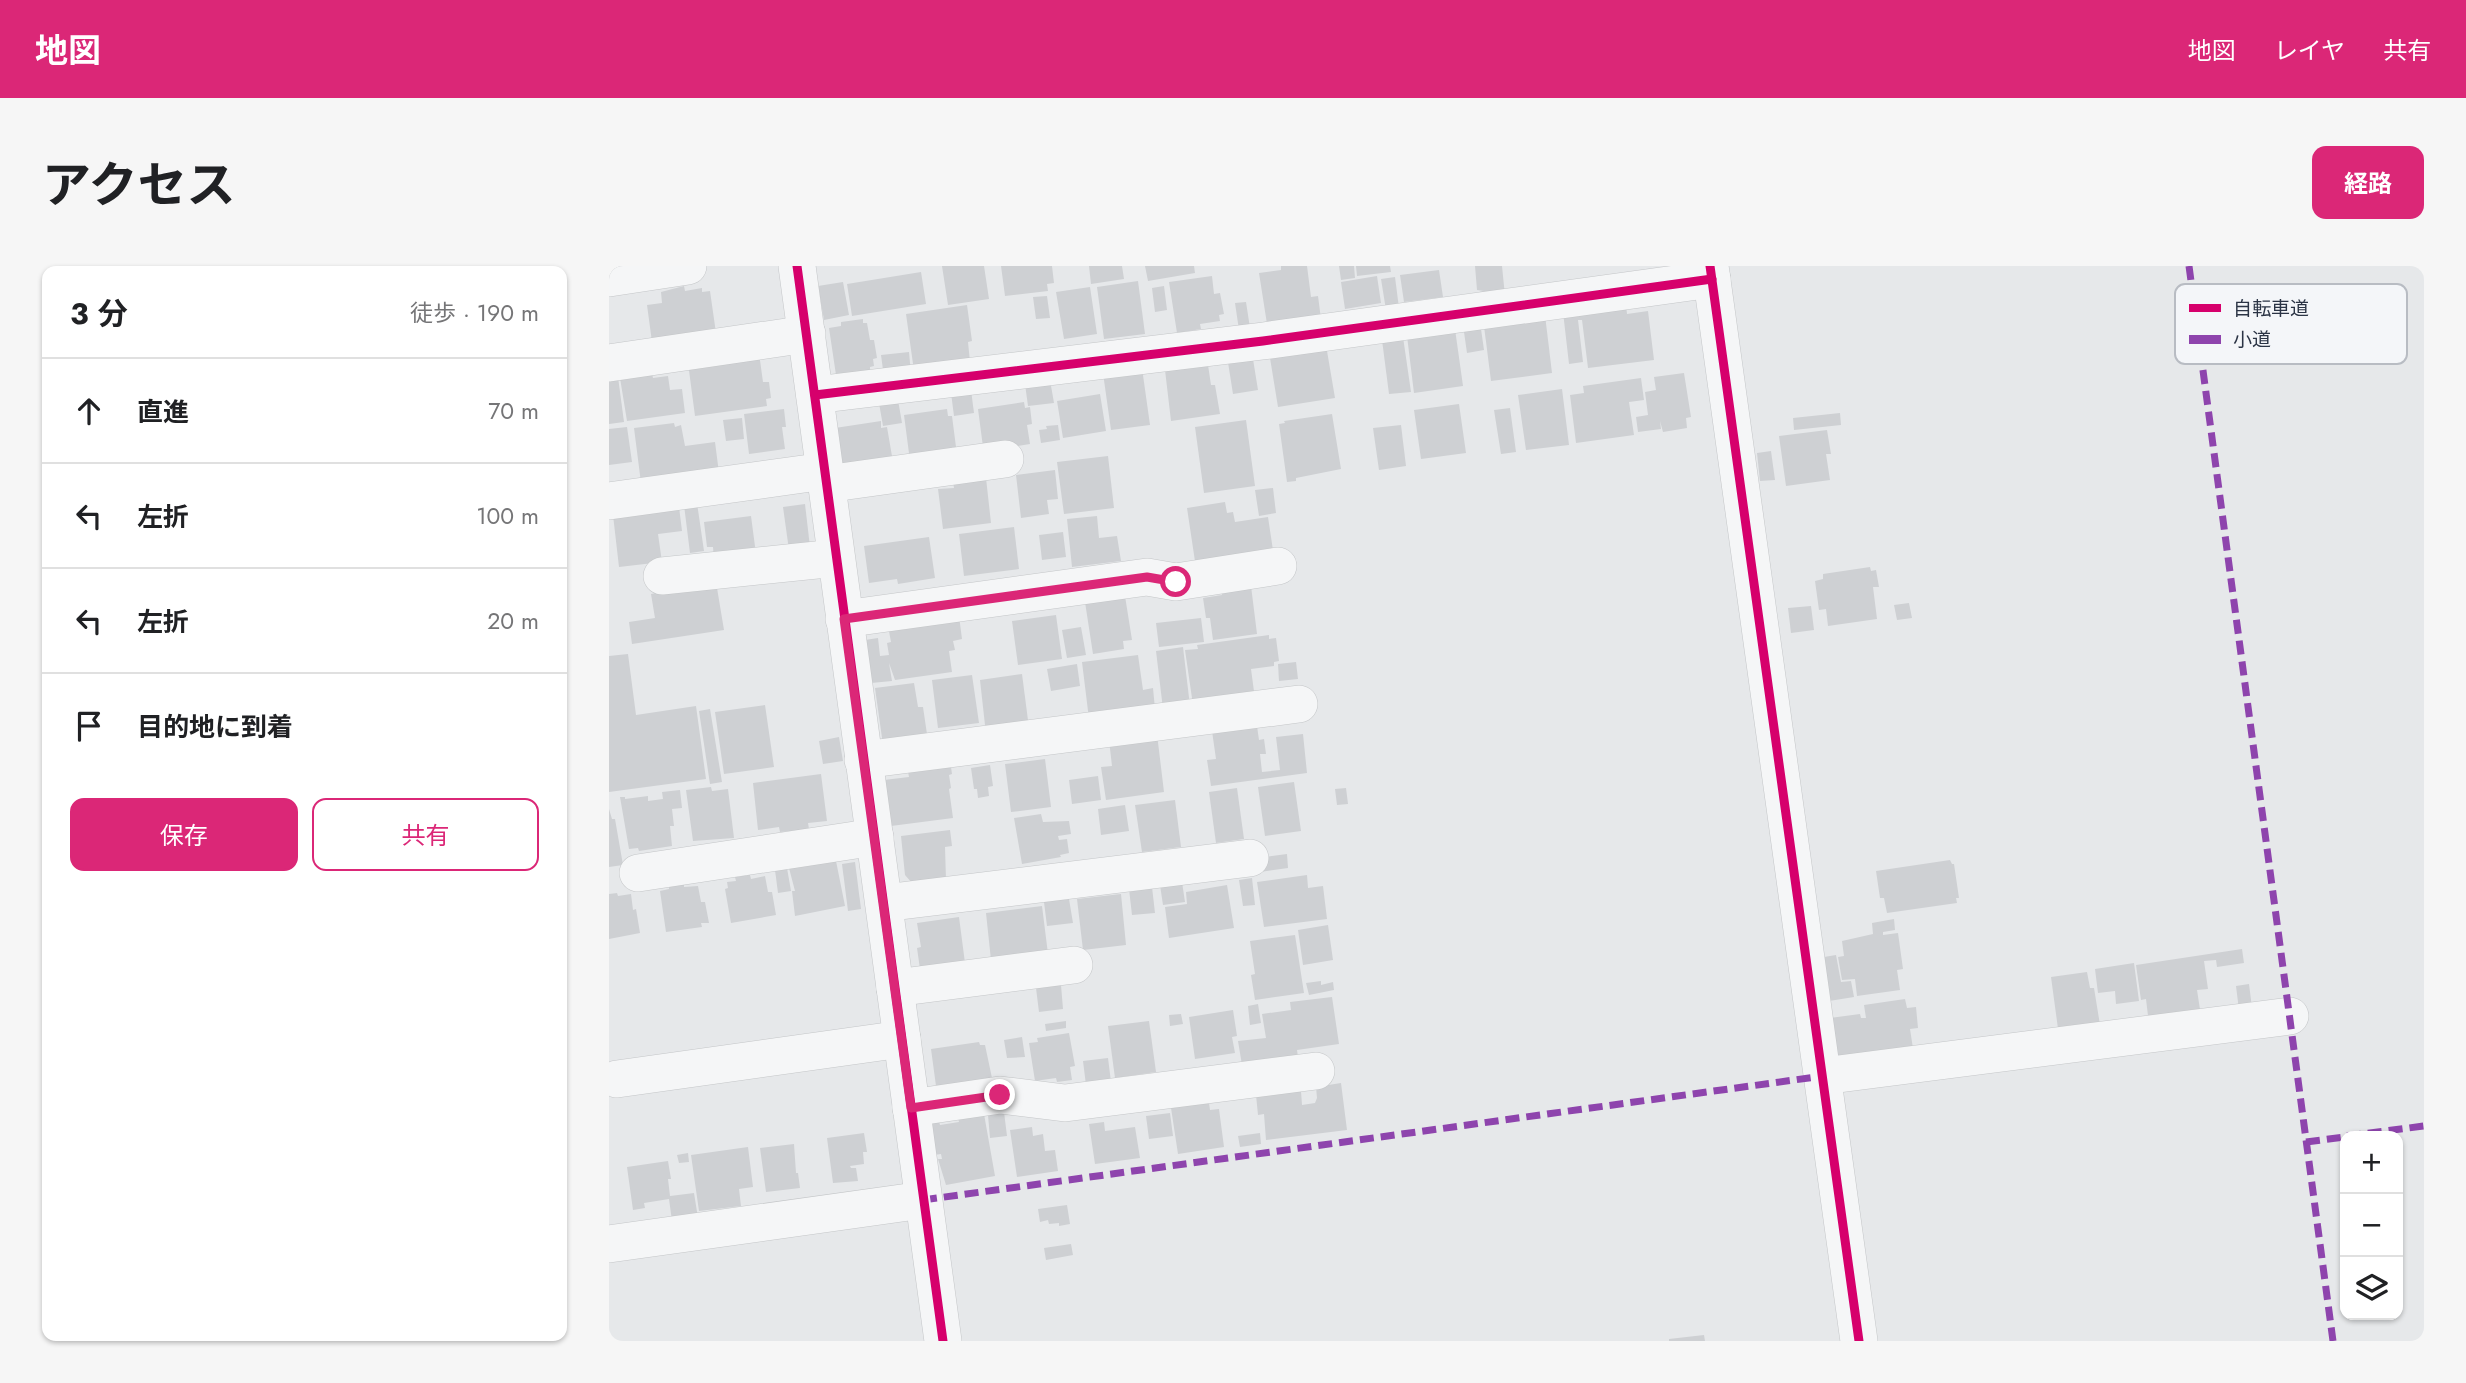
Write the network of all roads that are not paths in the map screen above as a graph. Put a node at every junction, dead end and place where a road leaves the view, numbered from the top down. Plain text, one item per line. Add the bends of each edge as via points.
1 (688, 266) edge
2 (797, 266) edge
3 (1711, 272) edge
4 (609, 278) edge
5 (807, 334) junction
6 (609, 363) edge
7 (815, 396) junction
8 (1005, 459) dead end
9 (826, 477) junction
10 (609, 501) edge
11 (836, 558) junction
12 (1278, 566) dead end
13 (662, 576) dead end
14 (844, 619) junction
15 (1299, 704) dead end
16 (863, 760) junction
17 (875, 837) junction
18 (1250, 858) dead end
19 (638, 873) dead end
20 (884, 903) junction
21 (1074, 965) dead end
22 (895, 988) junction
23 (2290, 1016) dead end
24 (902, 1039) junction
25 (1316, 1070) dead end
26 (1823, 1076) junction
27 (617, 1079) dead end
28 (911, 1108) junction
29 (923, 1200) junction
30 (609, 1244) edge
31 (943, 1341) edge
32 (1859, 1341) edge

1 - 4 street
2 - 5 street
3 - 7 street via 1263,341
3 - 26 street
5 - 6 street
5 - 7 street
7 - 9 street
8 - 9 street
9 - 10 street
9 - 11 street
11 - 13 street
11 - 14 street
12 - 14 street via 1176,582 1147,577
14 - 16 street
15 - 16 street
16 - 17 street
17 - 19 street
17 - 20 street
18 - 20 street
20 - 22 street
21 - 22 street
22 - 24 street
23 - 26 street
24 - 27 street
24 - 28 street
25 - 28 street via 1065,1103 1000,1095
26 - 32 street
28 - 29 street
29 - 30 street
29 - 31 street

